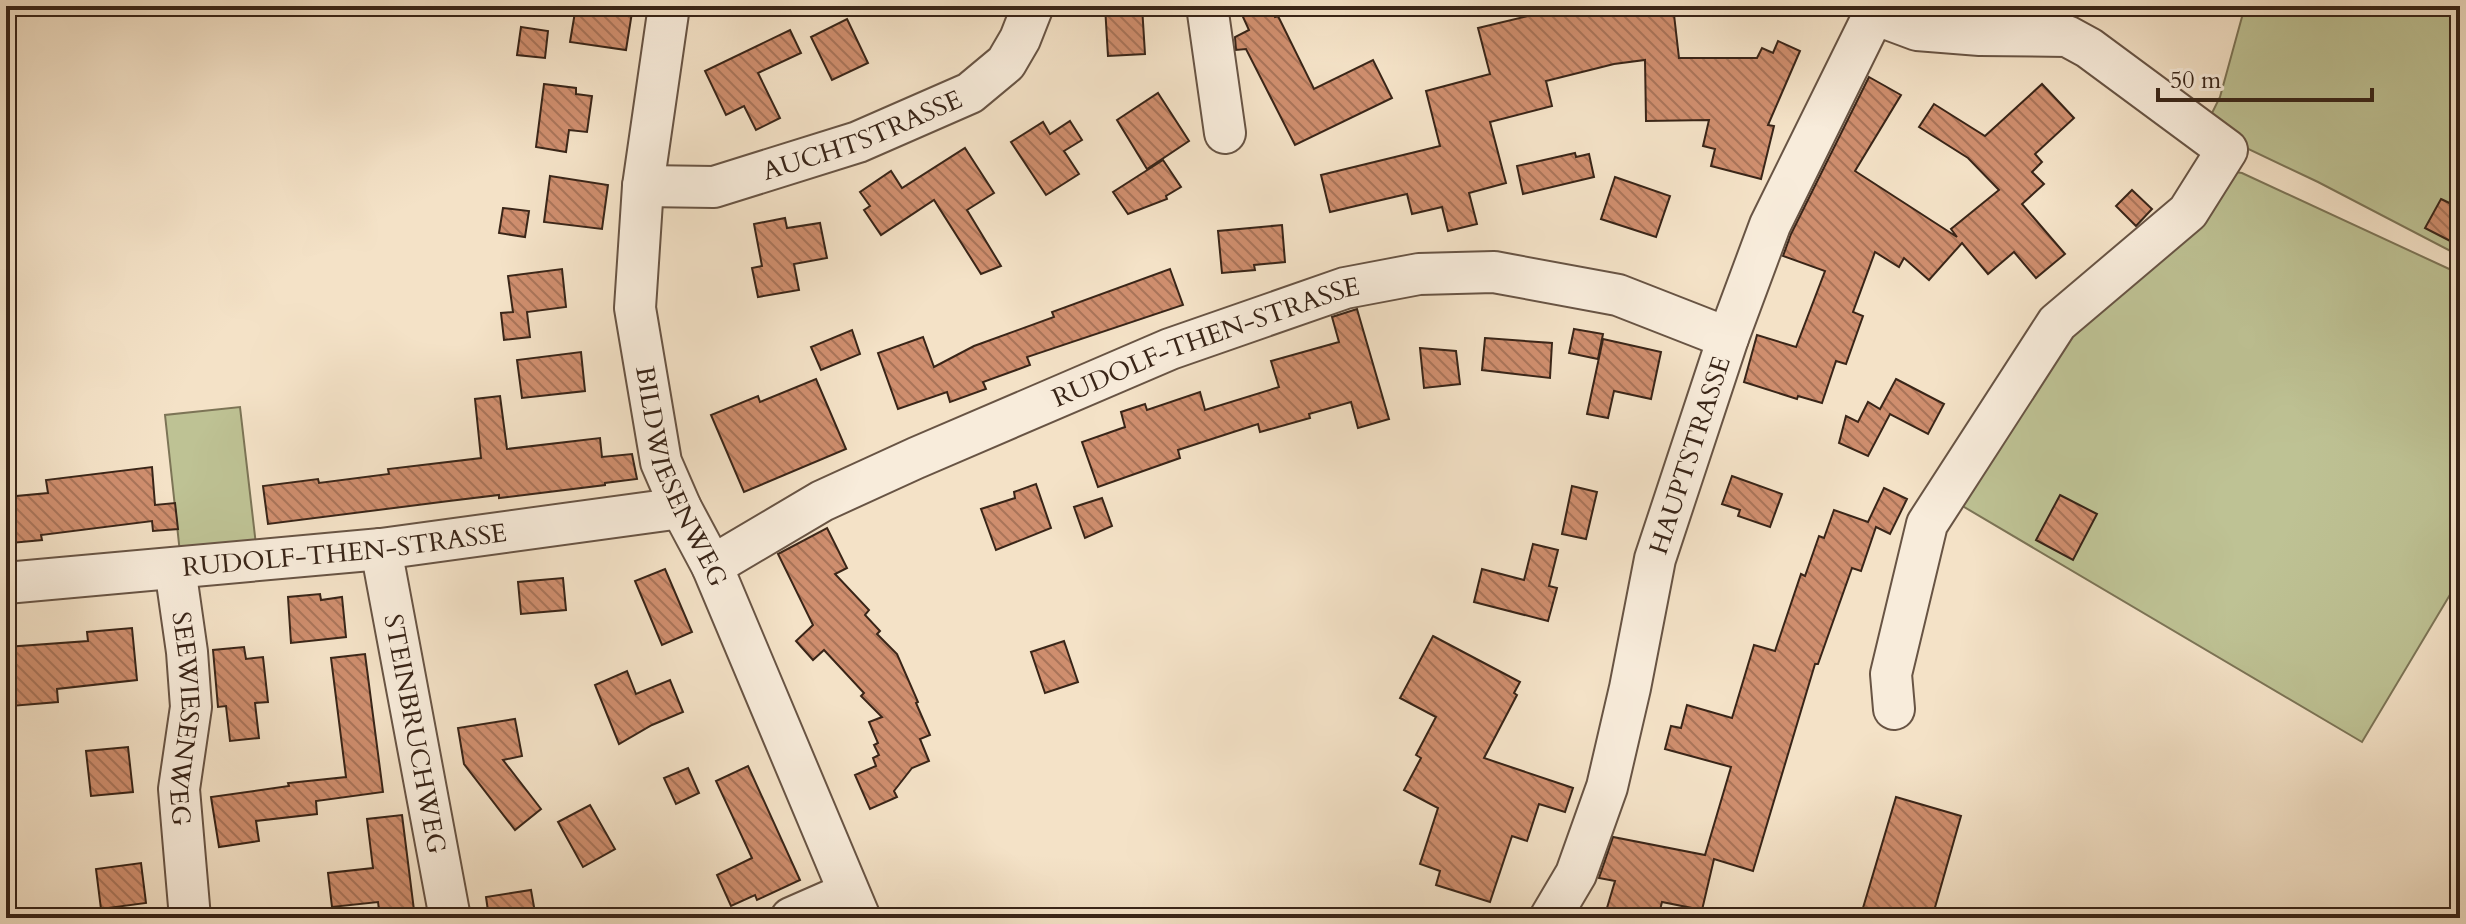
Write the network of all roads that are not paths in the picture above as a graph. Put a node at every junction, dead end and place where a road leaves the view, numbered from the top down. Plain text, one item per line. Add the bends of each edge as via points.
1 (669, 6) edge
2 (1033, 6) edge
3 (1207, 6) edge
4 (1875, 10) edge
5 (1225, 133) dead end
6 (643, 186) junction
7 (1728, 338) junction
8 (681, 508) junction
9 (381, 549) junction
10 (712, 566) junction
11 (175, 568) junction
12 (6, 583) edge
13 (1894, 709) dead end
14 (854, 906) edge
15 (190, 918) edge
16 (450, 918) edge
17 (791, 918) edge
18 (1550, 918) edge

1 - 6 street, BILDWIESENWEG
2 - 6 street, AUCHTSTRASSE via 1006,63 970,93 858,142 714,187
3 - 5 street
4 - 7 street, HAUPTSTRASSE via 1770,225
4 - 13 street via 1917,30 2067,36 2227,150 2188,212 2057,323 1927,524 1891,674
6 - 8 street, BILDWIESENWEG via 635,308 661,462
7 - 10 street, RUDOLF-THEN-STRASSE via 1618,295 1494,272 1419,274 1345,288 1170,349 916,458 822,501
7 - 18 street, HAUPTSTRASSE via 1655,559 1607,787 1576,874
8 - 9 street, RUDOLF-THEN-STRASSE
8 - 10 street, BILDWIESENWEG
9 - 11 street, RUDOLF-THEN-STRASSE
9 - 16 street, STEINBRUCHWEG
10 - 14 street, BILDWIESENWEG
11 - 12 street, RUDOLF-THEN-STRASSE
11 - 15 street, SEEWIESENWEG via 191,707 179,789
14 - 17 street

